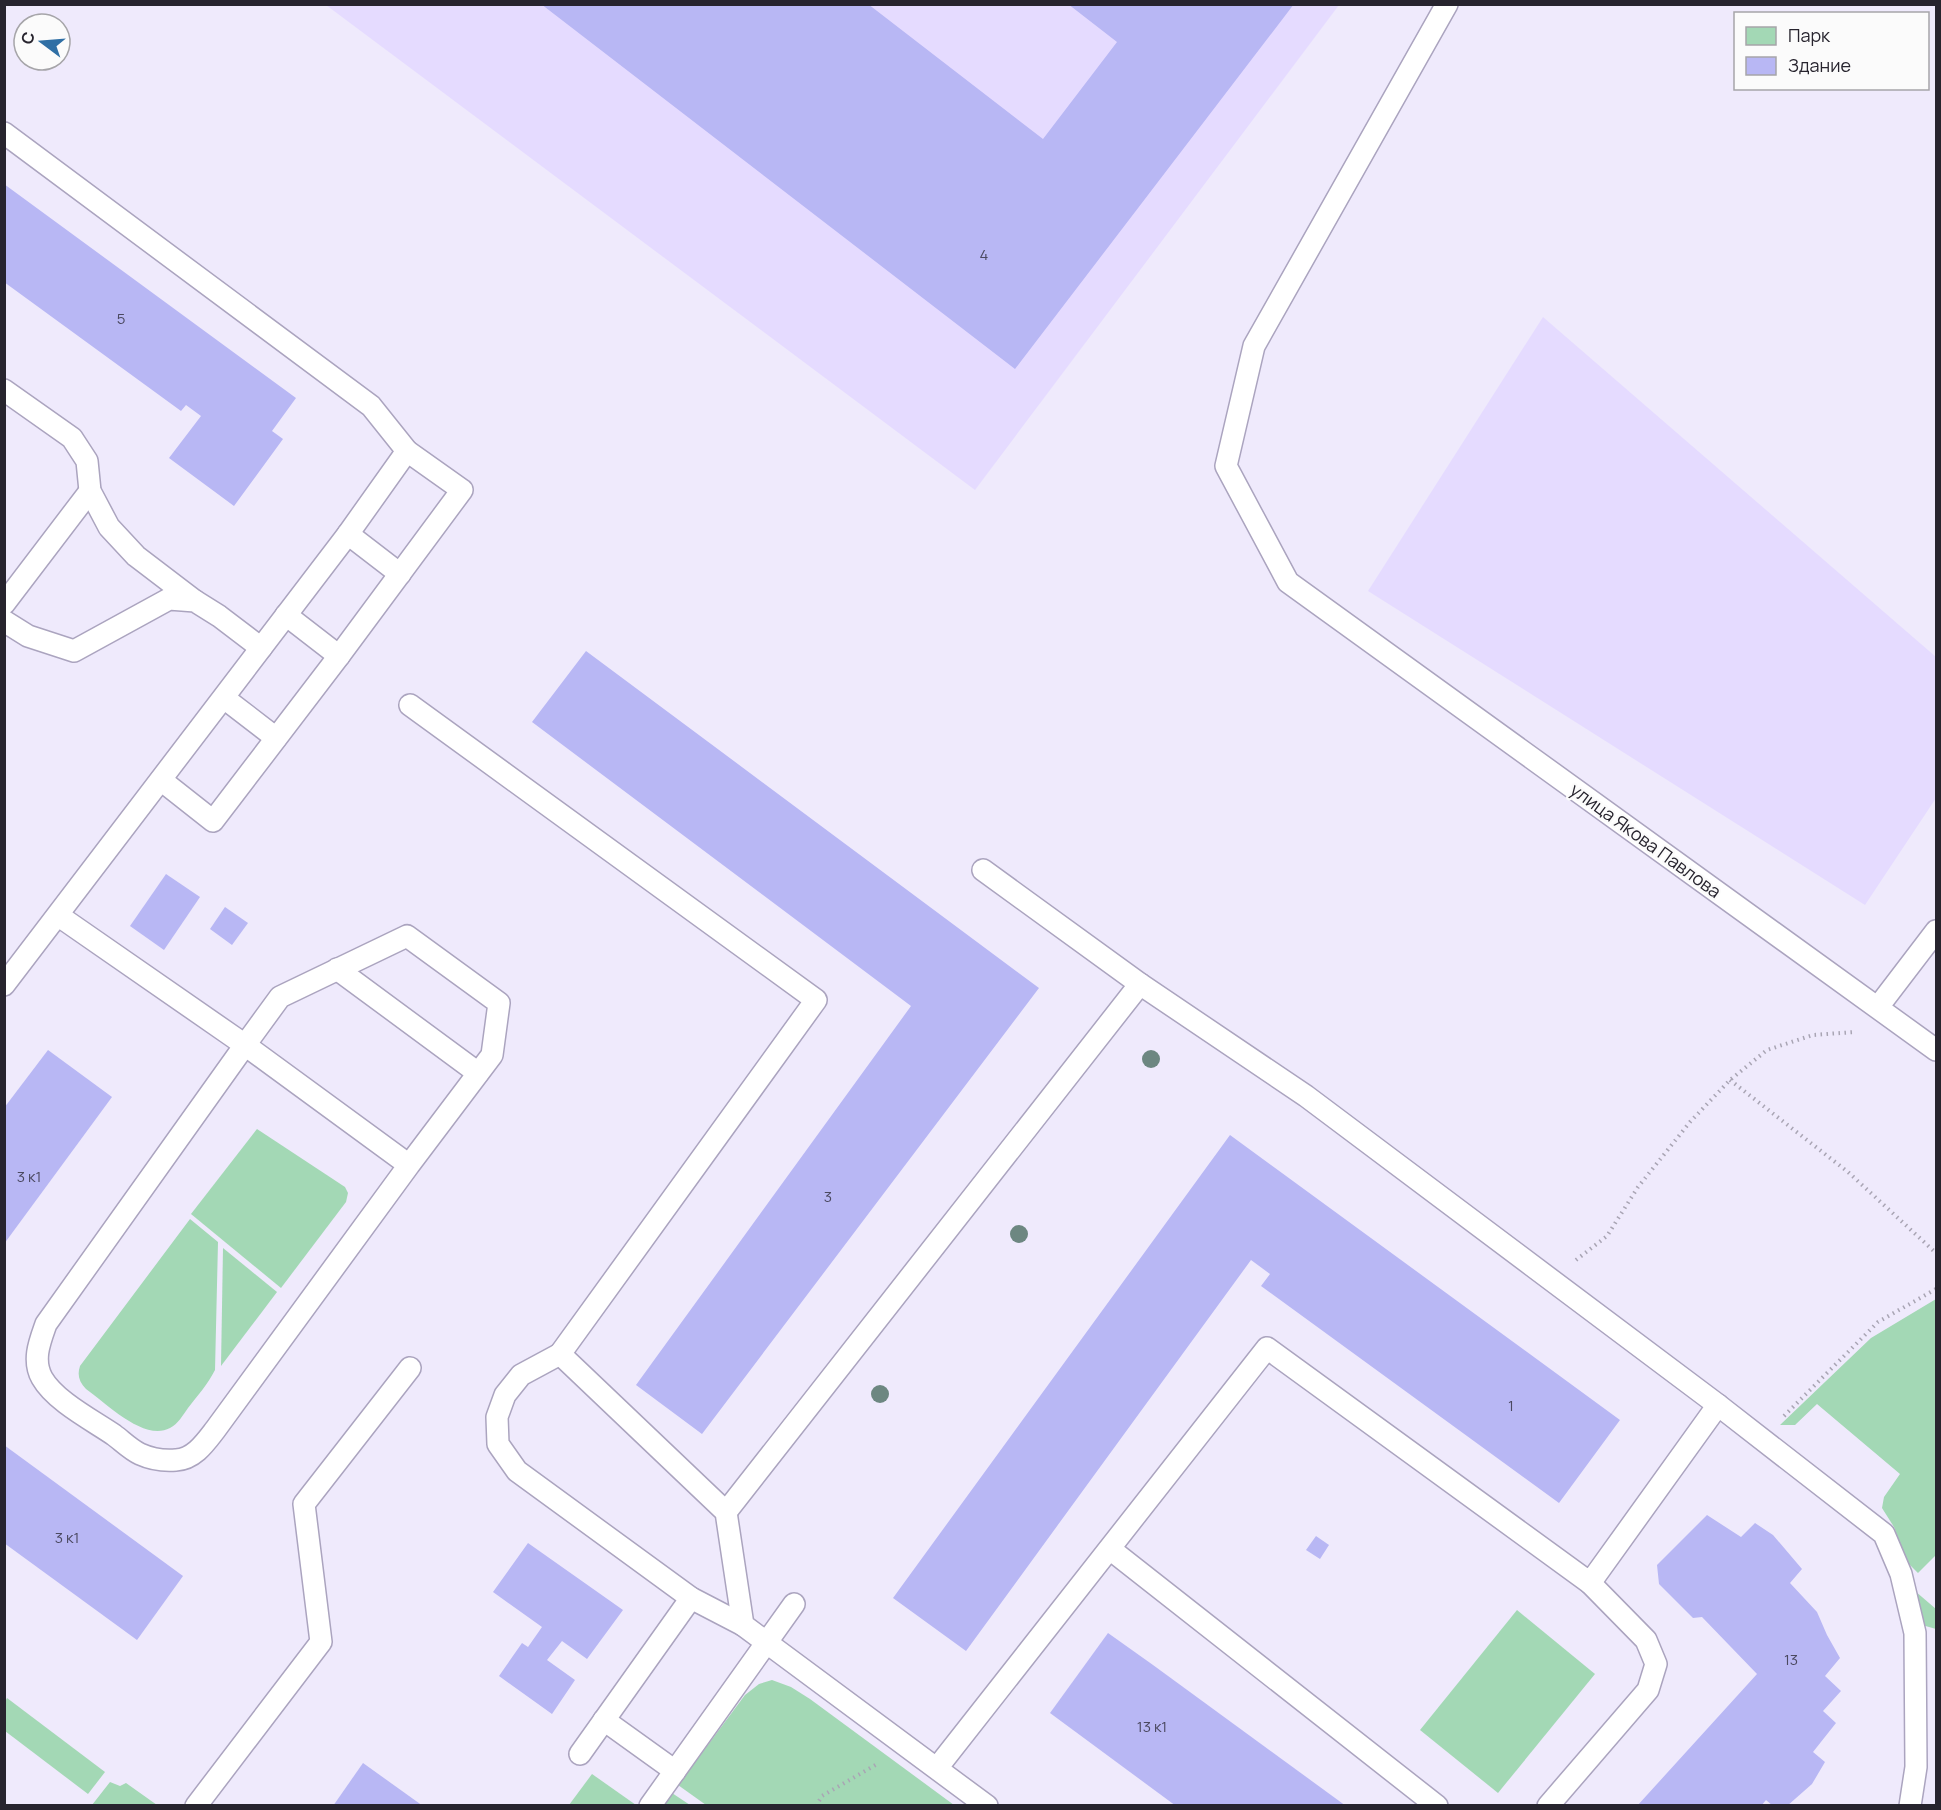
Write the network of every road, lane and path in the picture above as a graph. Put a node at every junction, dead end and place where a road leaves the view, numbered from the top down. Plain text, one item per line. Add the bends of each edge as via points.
1 (1447, 4) edge
2 (4, 133) edge
3 (4, 390) edge
4 (407, 451) junction
5 (90, 492) junction
6 (348, 534) junction
7 (400, 574) junction
8 (195, 601) junction
9 (4, 604) edge
10 (286, 615) junction
11 (4, 621) edge
12 (261, 648) junction
13 (339, 656) junction
14 (224, 698) junction
15 (410, 705) dead end
16 (276, 738) junction
17 (161, 780) junction
18 (983, 870) dead end
19 (59, 916) junction
20 (1936, 931) edge
21 (337, 969) junction
22 (1140, 984) junction
23 (4, 985) edge
24 (1878, 1007) junction
25 (245, 1045) junction
26 (1936, 1050) edge
27 (478, 1073) junction
28 (1730, 1080) junction
29 (409, 1165) junction
30 (1936, 1253) edge
31 (1551, 1279) junction
32 (1936, 1289) edge
33 (560, 1354) junction
34 (410, 1368) dead end
35 (1718, 1405) junction
36 (1762, 1439) junction
37 (726, 1512) junction
38 (1110, 1549) junction
39 (1590, 1583) junction
40 (691, 1598) junction
41 (794, 1604) dead end
42 (743, 1625) junction
43 (767, 1643) junction
44 (604, 1720) junction
45 (580, 1754) dead end
46 (879, 1763) dead end
47 (937, 1768) junction
48 (675, 1771) junction
49 (196, 1806) edge
50 (650, 1806) edge
51 (816, 1806) edge
52 (987, 1806) edge
53 (1437, 1806) edge
54 (1548, 1806) edge
55 (1910, 1806) edge

1 - 24 lane, улица Якова Павлова via 1254,346 1226,466 1288,582
2 - 4 lane via 371,406
3 - 5 lane via 72,438 87,461
4 - 6 lane
4 - 7 lane via 462,490
5 - 8 lane via 109,527 136,556
5 - 9 lane
6 - 7 lane
6 - 10 lane
7 - 13 lane
8 - 11 lane via 169,599 74,651 28,636
8 - 12 lane
10 - 12 lane
10 - 13 lane
12 - 14 lane
13 - 16 lane
14 - 16 lane
14 - 17 lane
15 - 33 lane via 816,1000
16 - 17 lane via 213,821
17 - 19 lane
18 - 22 lane
19 - 23 lane
19 - 25 lane
20 - 24 lane
21 - 25 lane via 280,997
21 - 27 lane
21 - 27 lane via 407,936 499,1002 492,1055
22 - 31 lane via 1306,1096
22 - 37 lane
24 - 26 lane, улица Якова Павлова
24 - 28 path via 1863,1031 1813,1035 1767,1050
25 - 29 lane
25 - 29 lane via 46,1324 37,1350 38,1366 52,1391 68,1403 139,1453 178,1460 195,1453
27 - 29 lane
28 - 30 path via 1848,1172
28 - 31 path via 1638,1187 1607,1236
31 - 35 lane
32 - 36 path via 1878,1322
33 - 37 lane
33 - 40 lane via 521,1375 505,1395 497,1417 498,1444 517,1471
34 - 49 lane via 304,1504 321,1642
35 - 36 lane
35 - 39 lane
36 - 55 lane via 1884,1534 1901,1574 1915,1632 1916,1767
37 - 42 lane
38 - 39 lane via 1267,1348
38 - 47 lane
38 - 53 lane
39 - 54 lane via 1646,1640 1656,1665 1647,1690
40 - 42 lane
40 - 44 lane
41 - 43 lane
42 - 43 lane
43 - 47 lane
43 - 48 lane
44 - 45 lane
44 - 48 lane
46 - 51 path via 822,1796
47 - 52 lane
48 - 50 lane

